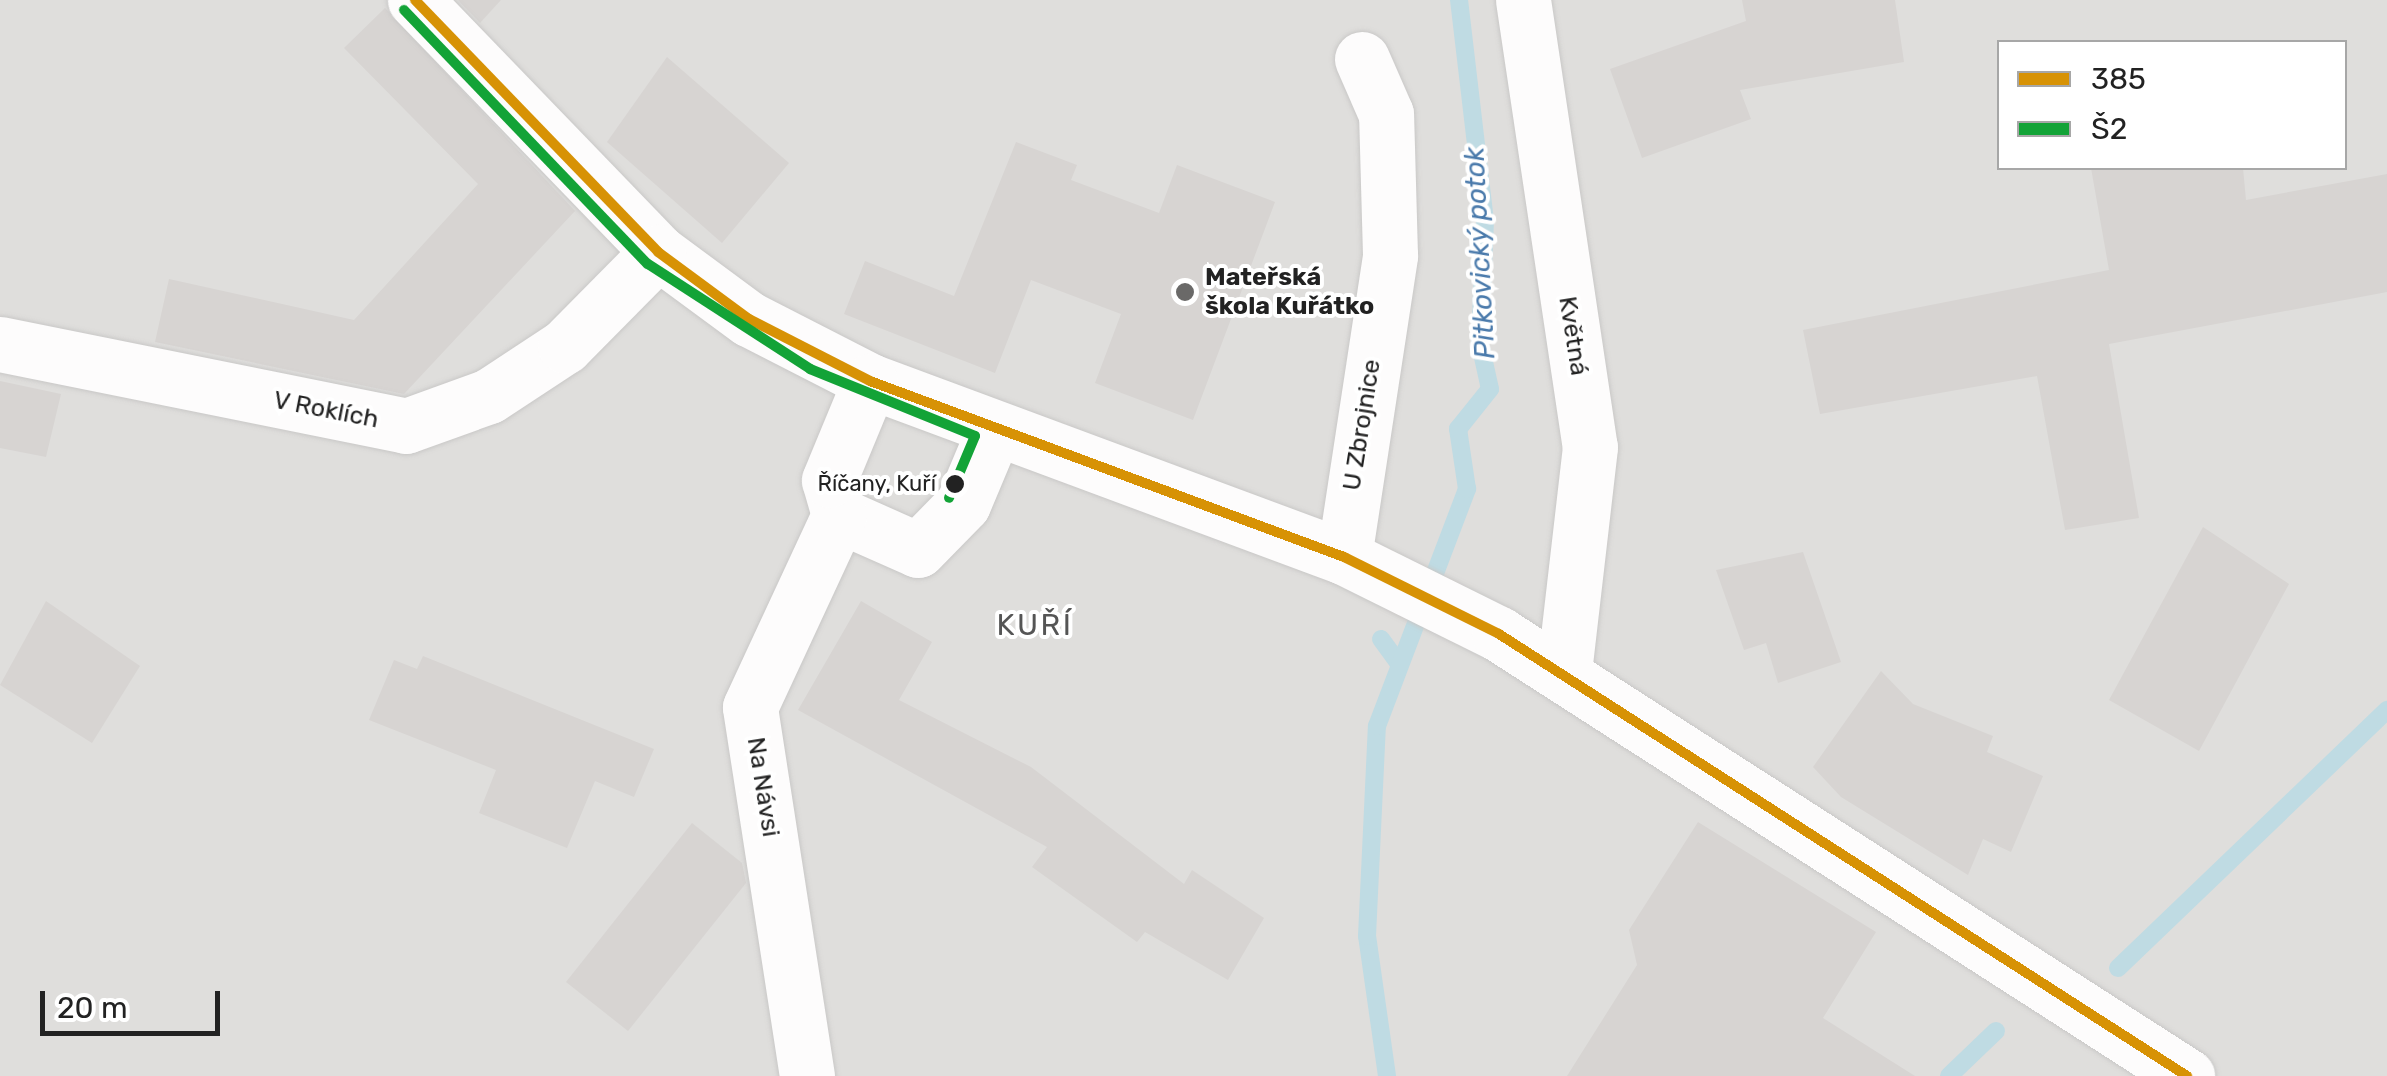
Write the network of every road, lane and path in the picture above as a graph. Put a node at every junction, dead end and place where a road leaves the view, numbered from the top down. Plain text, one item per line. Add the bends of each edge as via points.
1 (415, 0) edge
2 (1523, 0) edge
3 (1362, 59) dead end
4 (658, 252) junction
5 (0, 344) edge
6 (870, 381) junction
7 (996, 428) junction
8 (838, 515) junction
9 (1363, 567) junction
10 (1564, 673) junction
11 (807, 1076) edge
12 (2187, 1076) edge

1 - 4 street
2 - 10 street, Květná via 1590,447
3 - 9 street, U Zbrojnice via 1386,114 1390,256
4 - 5 street, V Roklích via 564,346 488,396 406,426
4 - 6 street via 749,319
6 - 7 street
6 - 8 street, Na Návsi via 829,480
7 - 8 street via 962,504 918,550
7 - 9 street
8 - 11 street, Na Návsi via 750,708
9 - 10 street
10 - 12 street

